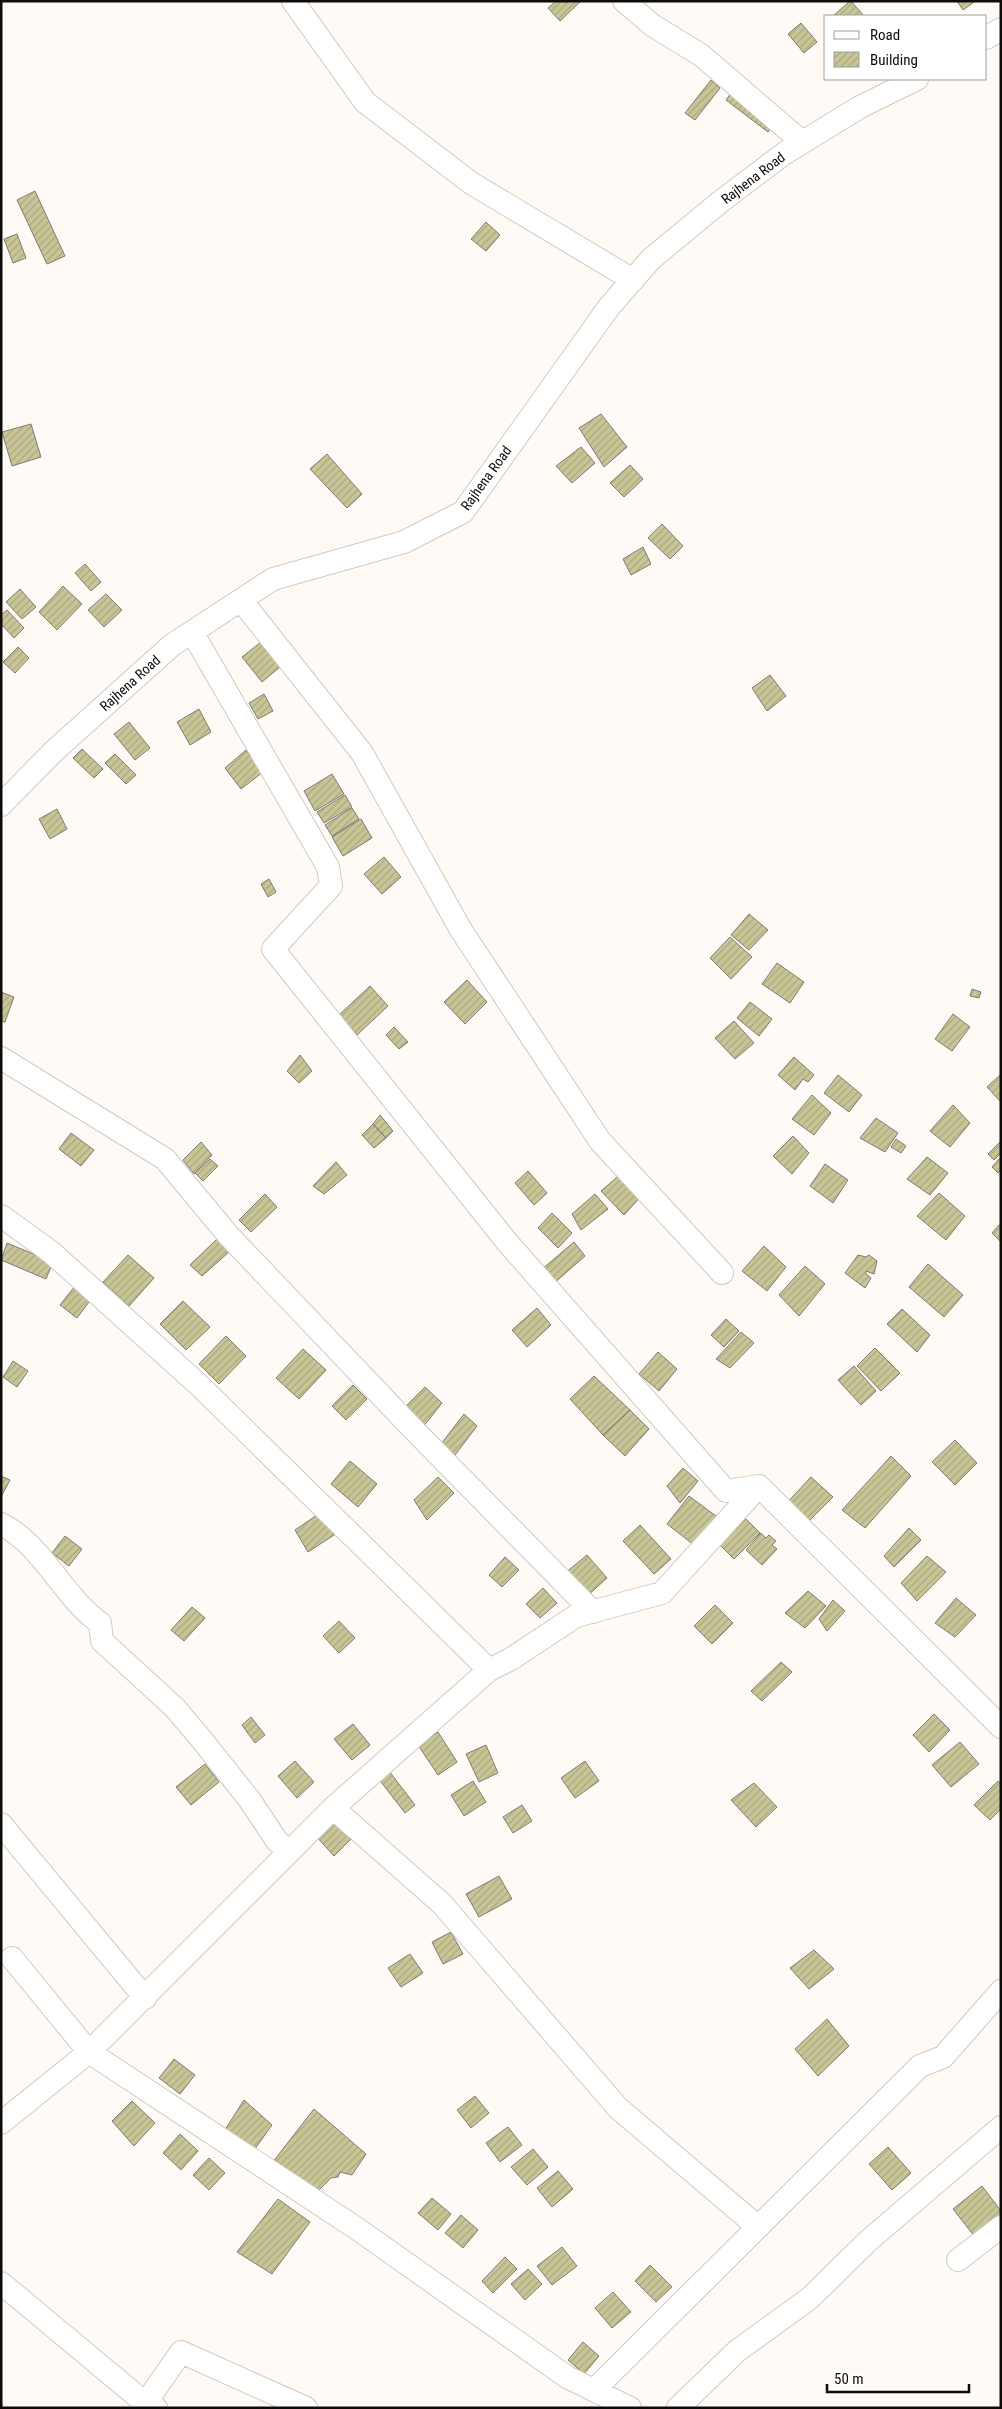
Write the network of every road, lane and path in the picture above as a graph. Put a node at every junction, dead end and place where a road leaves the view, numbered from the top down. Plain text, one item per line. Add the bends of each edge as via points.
1 (293, 1) edge
2 (624, 1) edge
3 (1001, 29) edge
4 (987, 37) edge
5 (915, 80) edge
6 (802, 142) junction
7 (633, 280) junction
8 (241, 600) junction
9 (192, 632) junction
10 (1, 805) edge
11 (1, 1058) edge
12 (1, 1216) edge
13 (722, 1273) dead end
14 (759, 1486) junction
15 (1, 1524) edge
16 (592, 1612) junction
17 (489, 1670) junction
18 (1001, 1727) edge
19 (333, 1808) junction
20 (1, 1824) edge
21 (288, 1852) junction
22 (12, 1958) dead end
23 (1001, 1992) edge
24 (145, 1998) junction
25 (90, 2052) junction
26 (1, 2123) edge
27 (1001, 2127) edge
28 (758, 2227) junction
29 (1001, 2227) edge
30 (958, 2260) dead end
31 (1, 2283) edge
32 (594, 2390) junction
33 (148, 2406) edge
34 (306, 2408) edge
35 (630, 2408) edge
36 (678, 2408) edge

1 - 7 street via 365,102 471,183
2 - 6 street via 652,25 702,55
3 - 4 street
5 - 6 street, Rajhena Road via 860,107
6 - 7 street, Rajhena Road via 671,241
7 - 8 street, Rajhena Road via 598,322 463,512 404,542 273,578
8 - 9 street, Rajhena Road
8 - 13 street via 362,753 461,930 600,1141
9 - 10 street, Rajhena Road via 53,752
9 - 14 street via 328,867 331,886 273,949 507,1242 726,1491
11 - 16 street via 166,1158 229,1236
12 - 17 street via 51,1252 200,1386
14 - 16 street via 662,1593
14 - 18 street
15 - 21 street via 40,1555 86,1613 100,1623 102,1641 175,1708
16 - 17 street via 576,1616 512,1659
17 - 19 street
19 - 21 street
19 - 28 street via 442,1904 618,2108
20 - 24 street
21 - 24 street
22 - 25 street
23 - 28 street via 943,2057 920,2066
24 - 25 street
25 - 26 street
25 - 32 street via 356,2228 567,2377
27 - 36 street via 868,2241 810,2298 737,2351
28 - 32 street
29 - 30 street
31 - 33 street
32 - 35 street
33 - 34 street via 181,2352

